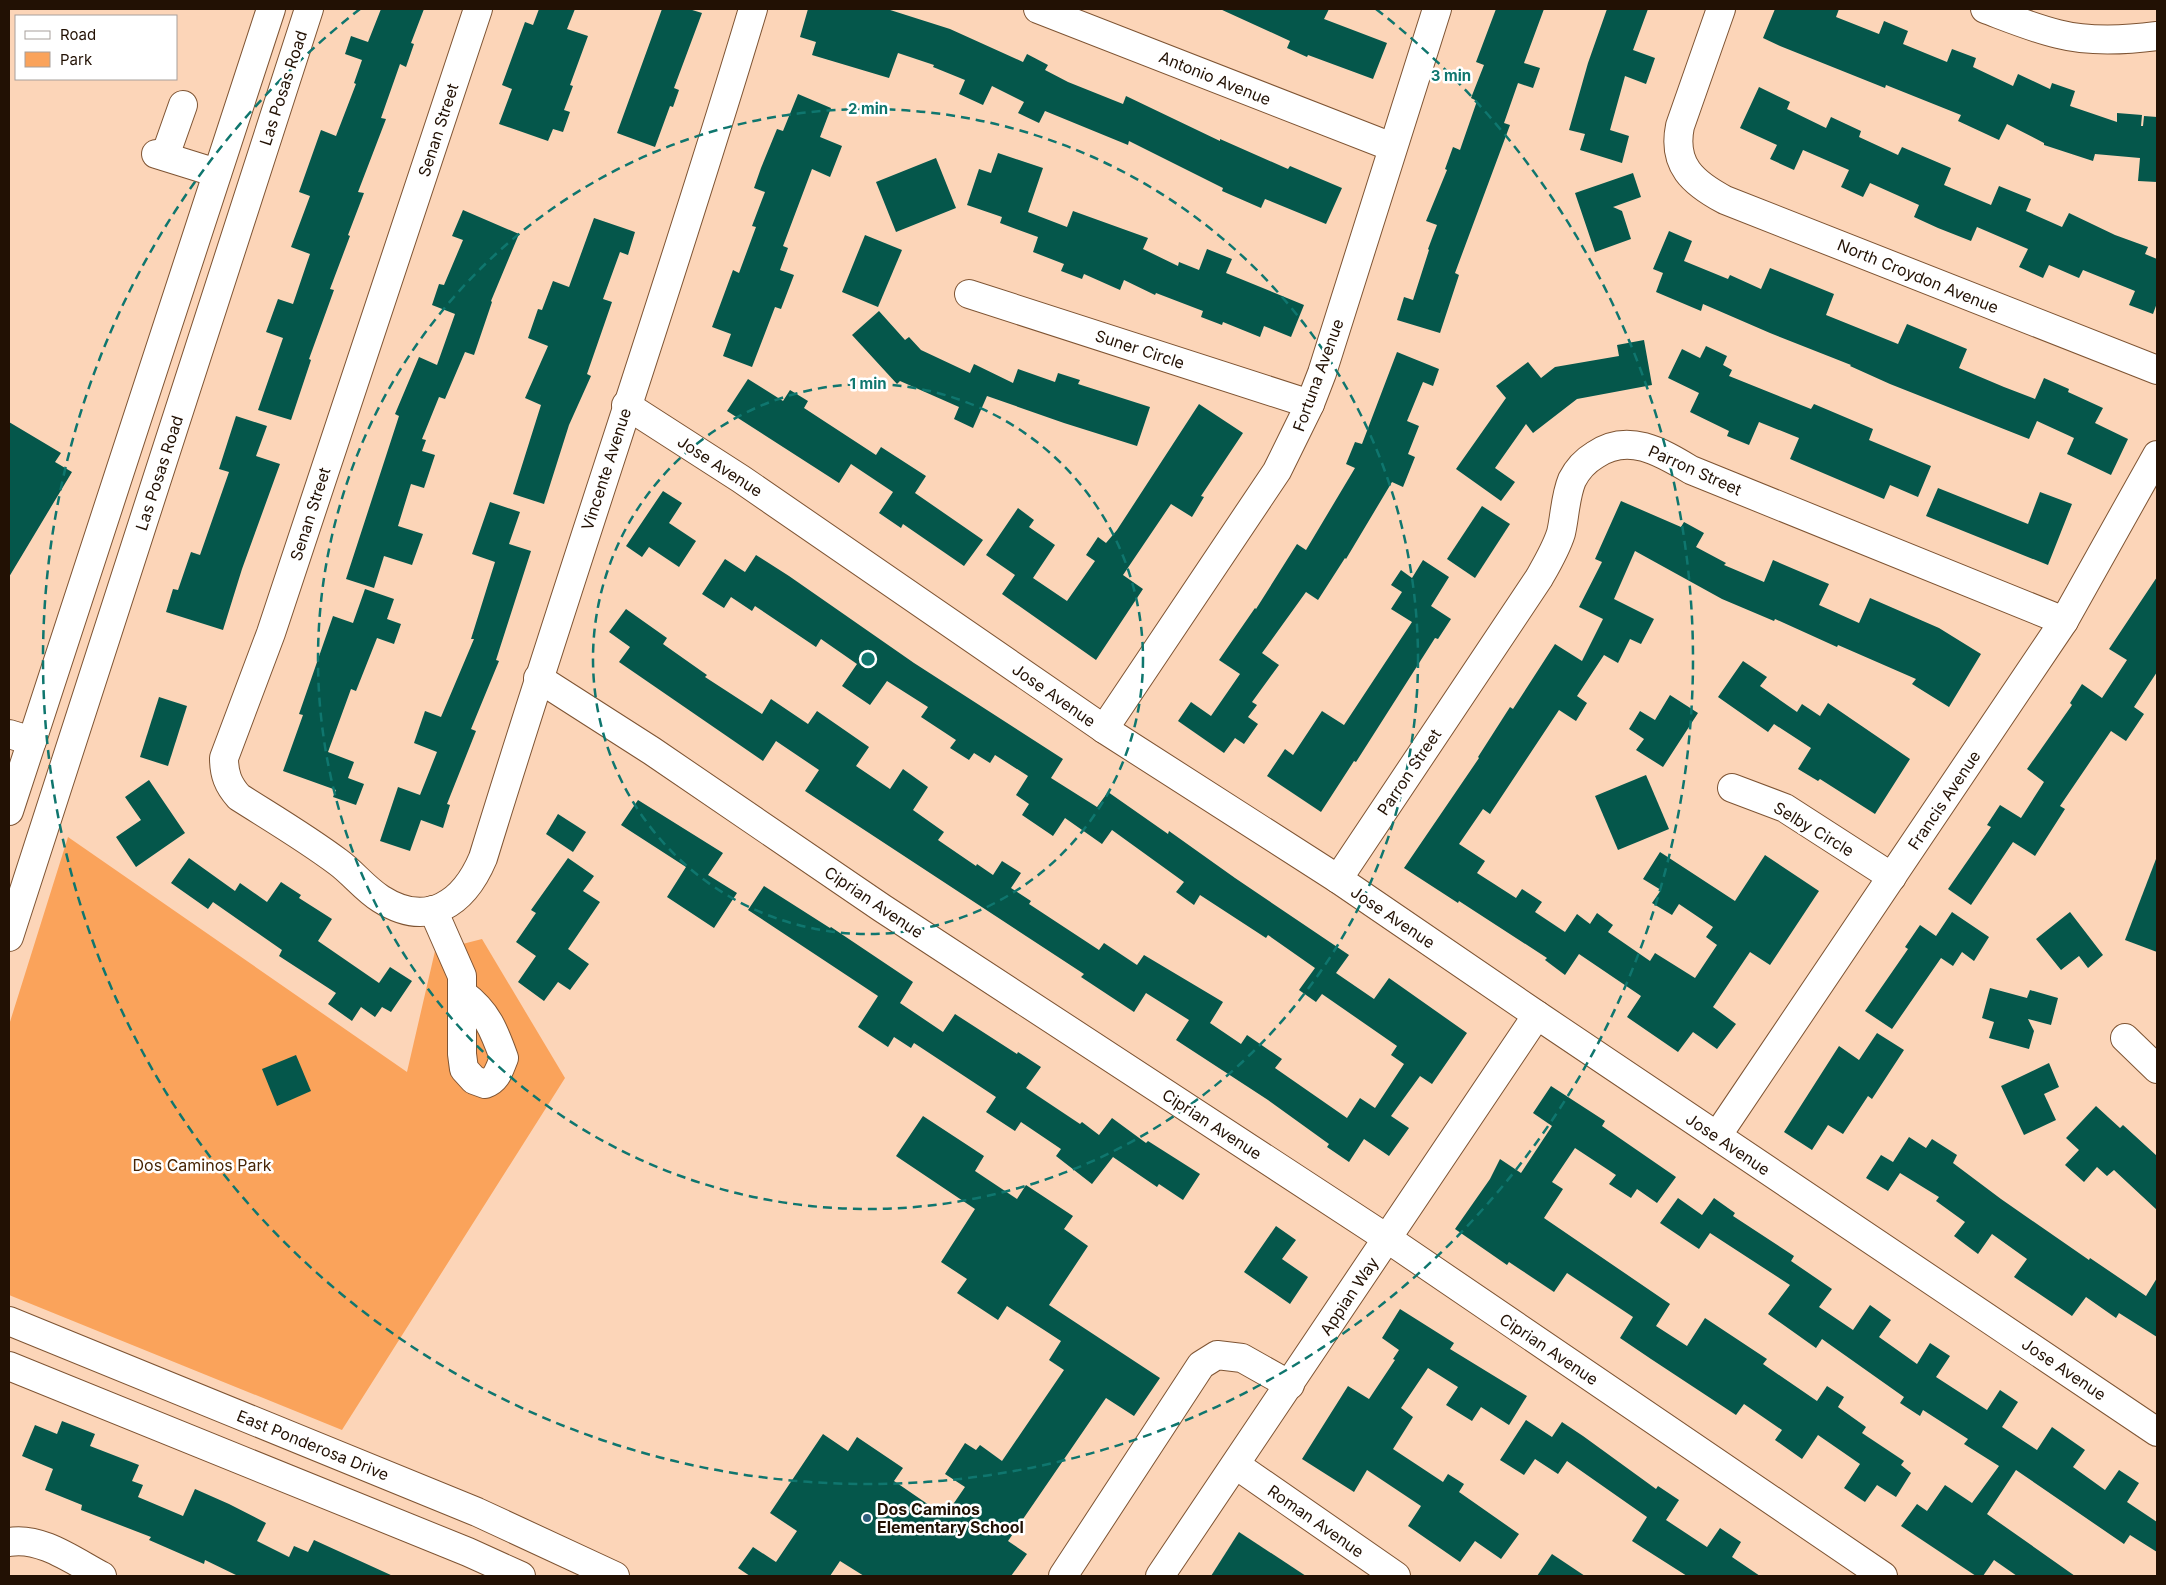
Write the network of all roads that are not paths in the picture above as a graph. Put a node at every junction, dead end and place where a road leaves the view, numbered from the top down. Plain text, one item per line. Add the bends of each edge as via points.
1 (271, 9) edge
2 (309, 9) edge
3 (478, 9) edge
4 (753, 9) edge
5 (1038, 9) edge
6 (1437, 9) edge
7 (1721, 9) edge
8 (1985, 9) edge
9 (2157, 36) edge
10 (183, 106) dead end
11 (1392, 147) junction
12 (216, 173) junction
13 (969, 294) dead end
14 (2157, 370) edge
15 (185, 393) junction
16 (1310, 404) junction
17 (626, 405) junction
18 (2157, 455) edge
19 (2064, 621) junction
20 (538, 678) junction
21 (1104, 729) junction
22 (20, 737) edge
23 (1732, 788) dead end
24 (9, 811) edge
25 (1892, 876) junction
26 (1338, 879) junction
27 (9, 884) edge
28 (433, 910) junction
29 (9, 937) edge
30 (463, 994) dead end
31 (1537, 1016) junction
32 (2125, 1038) dead end
33 (2157, 1070) edge
34 (1716, 1136) junction
35 (1388, 1239) junction
36 (9, 1321) edge
37 (9, 1366) edge
38 (1290, 1385) junction
39 (2157, 1432) edge
40 (1236, 1465) junction
41 (9, 1542) edge
42 (102, 1576) edge
43 (521, 1576) edge
44 (615, 1576) edge
45 (1063, 1576) edge
46 (1160, 1576) edge
47 (1396, 1576) edge
48 (1883, 1576) edge

1 - 12 street
2 - 15 street, Las Posas Road
3 - 28 street, Senan Street via 274,623 224,758 224,771 230,787 239,797 338,862 388,903 415,912
4 - 17 street, Vincente Avenue via 710,154
5 - 11 street, Antonio Avenue
6 - 11 street, Fortuna Avenue
7 - 14 street, North Croydon Avenue via 1678,137 1679,154 1693,179 1725,200
8 - 9 street via 2060,35 2093,39
10 - 12 street via 161,155
11 - 16 street, Fortuna Avenue
12 - 15 street via 230,188 231,199 178,367
12 - 22 street
13 - 16 street, Suner Circle
15 - 29 street, Las Posas Road
16 - 21 street, Fortuna Avenue via 1277,472
17 - 20 street, Vincente Avenue
17 - 21 street, Jose Avenue via 741,478
18 - 19 street, Francis Avenue
19 - 25 street, Francis Avenue
19 - 26 street, Parron Street via 1691,470 1649,448 1634,445 1611,447 1590,458 1577,472 1568,492 1560,535 1539,578
20 - 28 street, Vincente Avenue via 476,875 461,895
20 - 35 street, Ciprian Avenue
21 - 26 street, Jose Avenue
22 - 24 street
22 - 27 street via 44,747 50,755
23 - 25 street, Selby Circle via 1785,808
25 - 34 street, Francis Avenue
26 - 31 street, Jose Avenue
28 - 30 street via 462,976
31 - 34 street, Jose Avenue
31 - 35 street, Appian Way
32 - 33 street
34 - 39 street, Jose Avenue
35 - 38 street, Appian Way
35 - 48 street, Ciprian Avenue
36 - 44 street, East Ponderosa Drive via 477,1512
37 - 43 street
38 - 40 street, Appian Way
38 - 45 street via 1242,1358 1217,1355 1201,1365
40 - 46 street, Appian Way
40 - 47 street, Roman Avenue
41 - 42 street via 28,1542 46,1547

